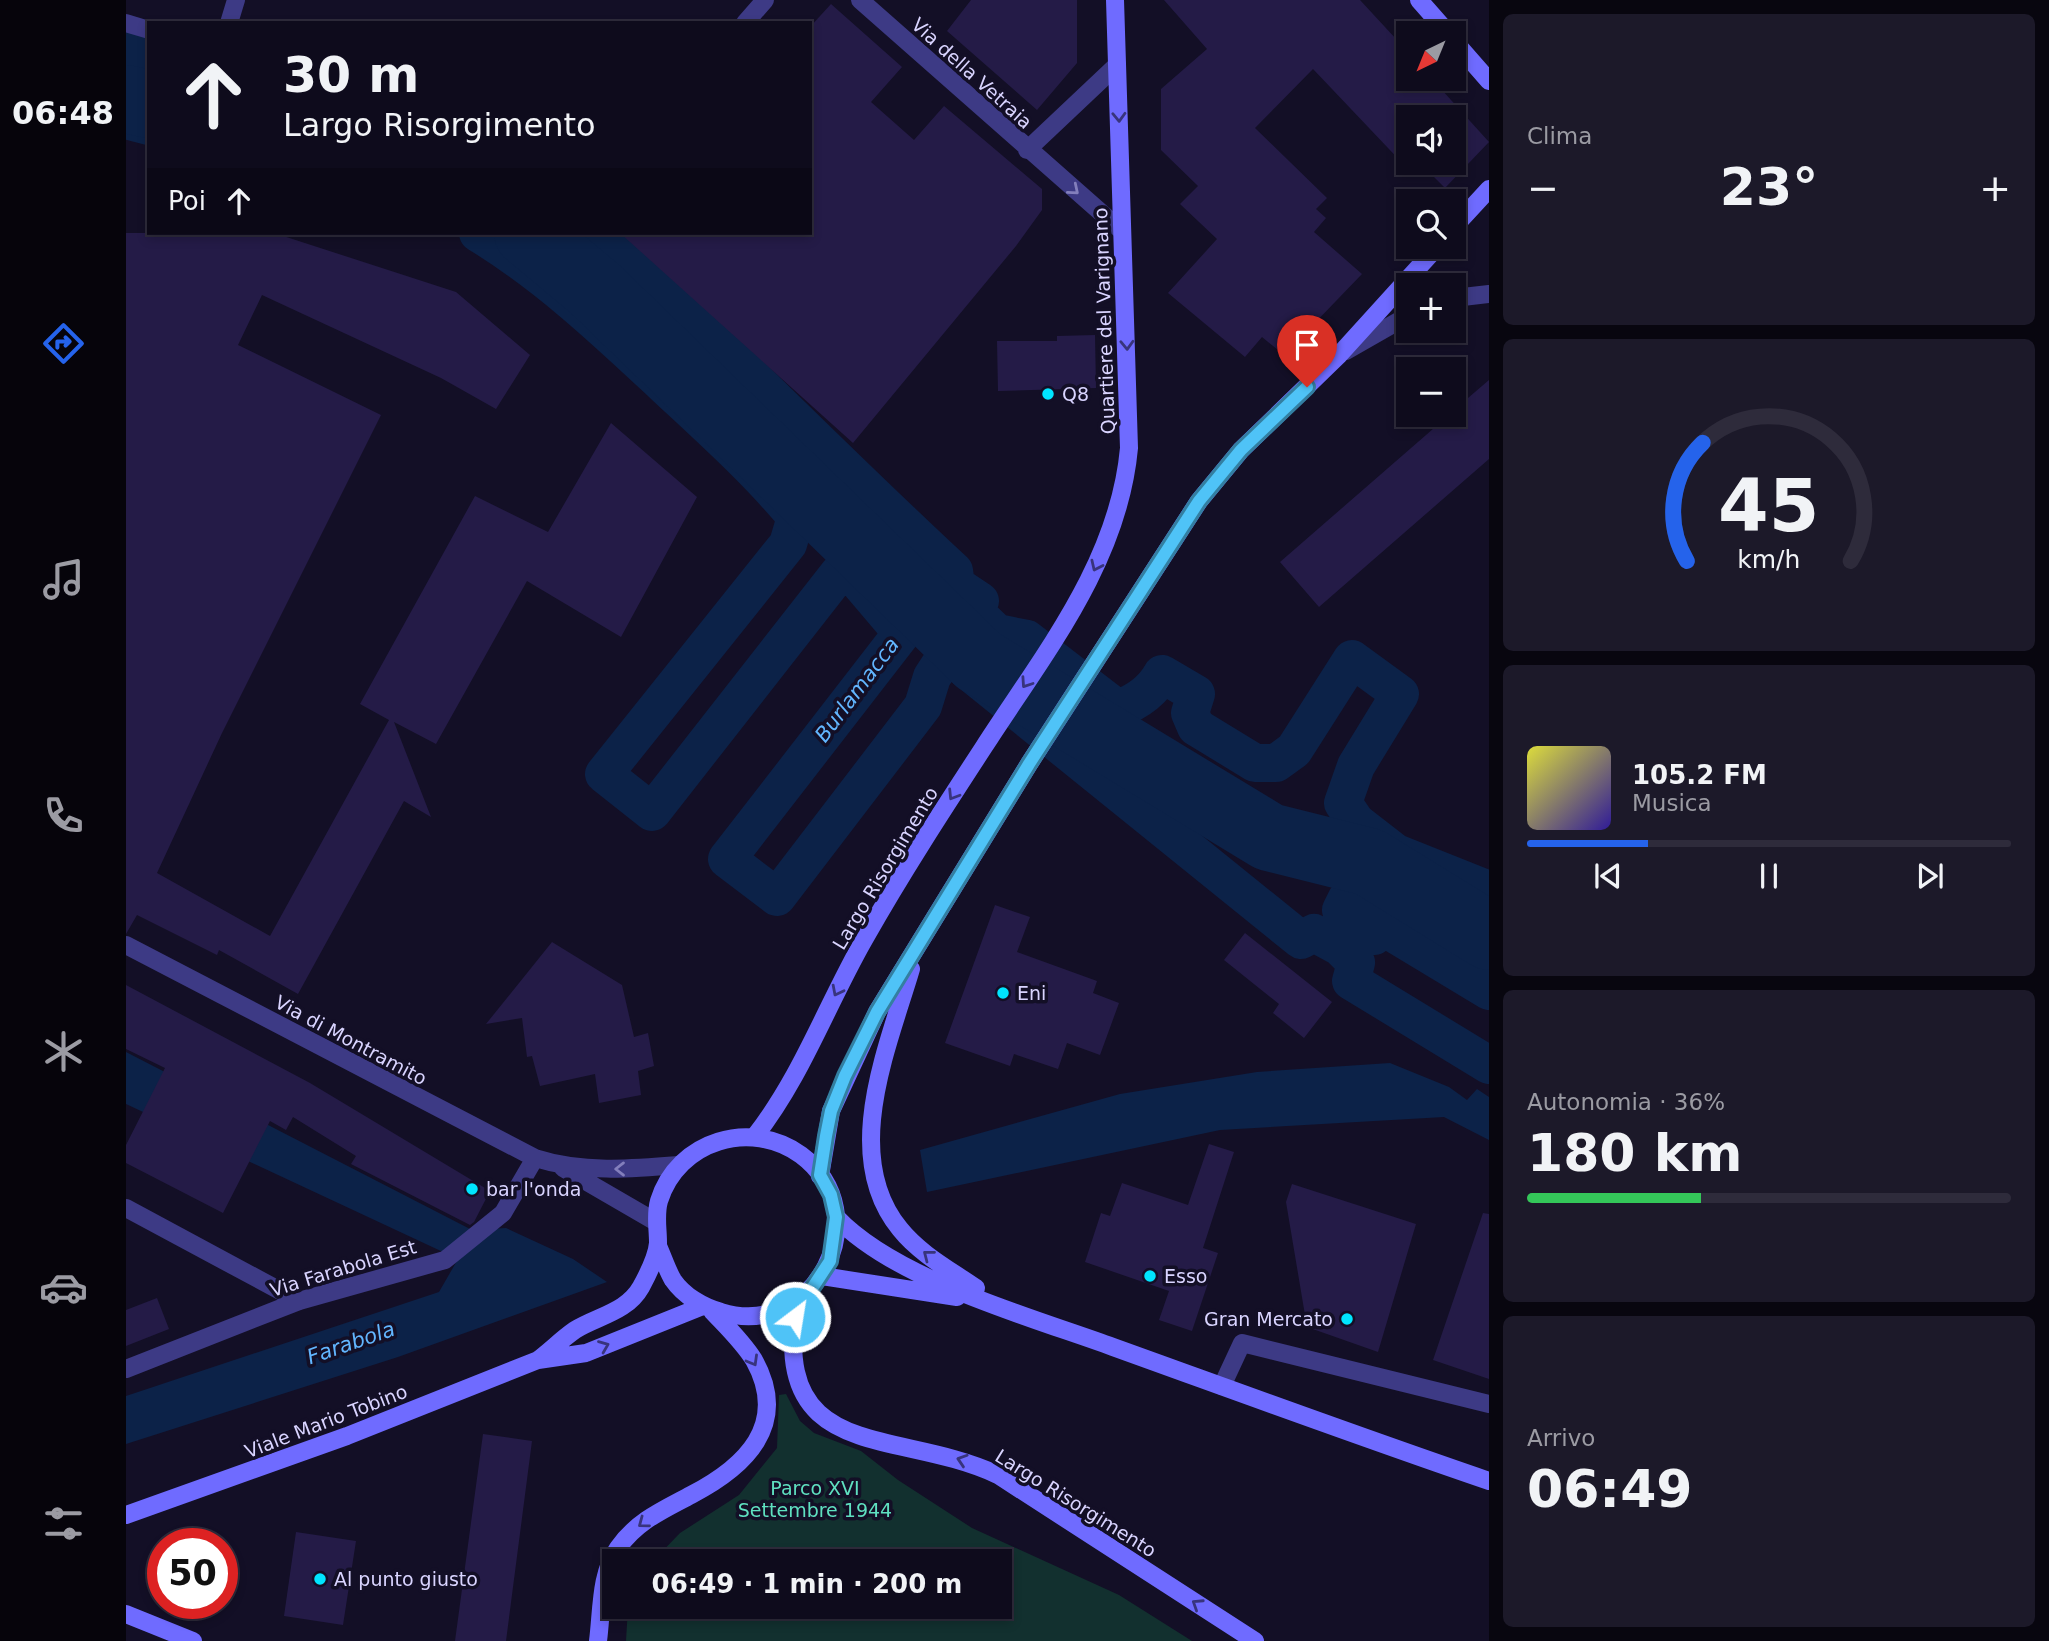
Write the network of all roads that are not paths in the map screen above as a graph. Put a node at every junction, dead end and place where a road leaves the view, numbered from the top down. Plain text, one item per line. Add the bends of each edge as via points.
1 (236, 0) edge
2 (765, 0) edge
3 (860, 0) edge
4 (1115, 0) edge
5 (1419, 0) edge
6 (230, 21) edge
7 (747, 21) edge
8 (1437, 21) edge
9 (126, 23) edge
10 (147, 29) edge
11 (1466, 55) edge
12 (1117, 65) junction
13 (1489, 81) edge
14 (1027, 150) junction
15 (1489, 189) edge
16 (1466, 215) edge
17 (1122, 231) junction
18 (1426, 259) edge
19 (1489, 293) edge
20 (1466, 296) edge
21 (1396, 322) edge
22 (1339, 355) junction
23 (1063, 628) joint
24 (126, 945) edge
25 (917, 949) junction
26 (755, 1136) junction
27 (535, 1158) junction
28 (679, 1165) junction
29 (560, 1166) junction
30 (820, 1175) junction
31 (126, 1208) edge
32 (836, 1217) junction
33 (656, 1222) junction
34 (657, 1246) junction
35 (821, 1276) junction
36 (299, 1301) junction
37 (797, 1301) junction
38 (706, 1307) junction
39 (1004, 1307) junction
40 (538, 1360) junction
41 (126, 1369) edge
42 (1222, 1386) junction
43 (1489, 1404) edge
44 (1489, 1482) edge
45 (126, 1514) edge
46 (126, 1614) edge
47 (193, 1641) edge
48 (598, 1641) edge
49 (1255, 1641) edge

1 - 6 street
2 - 7 street
3 - 14 street, Via della Vetraia
4 - 12 main road, Quartiere del Varignano
5 - 8 main road
9 - 10 street
11 - 13 main road
12 - 14 street, Via della Vetraia
12 -> 17 main road, Quartiere del Varignano
14 -> 17 street
15 - 16 main road
17 -> 23 main road, Quartiere del Varignano via 1127,474 1106,544
18 - 22 main road
19 - 20 street
21 - 22 street
22 - 25 main road via 1217,477 1029,764
23 -> 26 main road, Largo Risorgimento via 865,938 787,1091
24 - 27 street, Via di Montramito
25 - 30 main road via 877,1012 845,1076 831,1111
39 -> 25 main road via 928,1256 899,1229 874,1168 871,1132 875,1098
26 - 28 main road via 727,1138 701,1148
26 - 30 main road via 803,1156
27 - 29 street, Via di Montramito
27 - 36 street, Via Farabola Est via 503,1213 445,1260
28 -> 29 street, Via di Montramito via 623,1170
28 - 33 main road via 659,1202
29 - 33 street, Via di Montramito
30 - 32 main road
31 - 36 street
32 - 35 main road via 834,1248
32 - 39 main road via 881,1255
33 - 34 main road
34 - 38 main road via 674,1280
34 - 40 main road, Viale Mario Tobino via 640,1289 624,1307 576,1330
35 - 37 main road
35 - 39 main road
36 - 41 street, Via Farabola Est
37 - 38 main road via 755,1316 732,1316
49 -> 37 main road, Largo Risorgimento via 998,1475 951,1456 858,1435 817,1413 802,1390 793,1357
40 -> 38 main road, Viale Mario Tobino via 586,1353
38 -> 48 main road via 741,1342 762,1376 764,1427 754,1448 734,1468 639,1524 619,1546 606,1573
39 - 42 main road
40 - 45 main road, Viale Mario Tobino via 347,1436
42 - 43 street via 1242,1343
42 - 44 main road
46 - 47 main road

